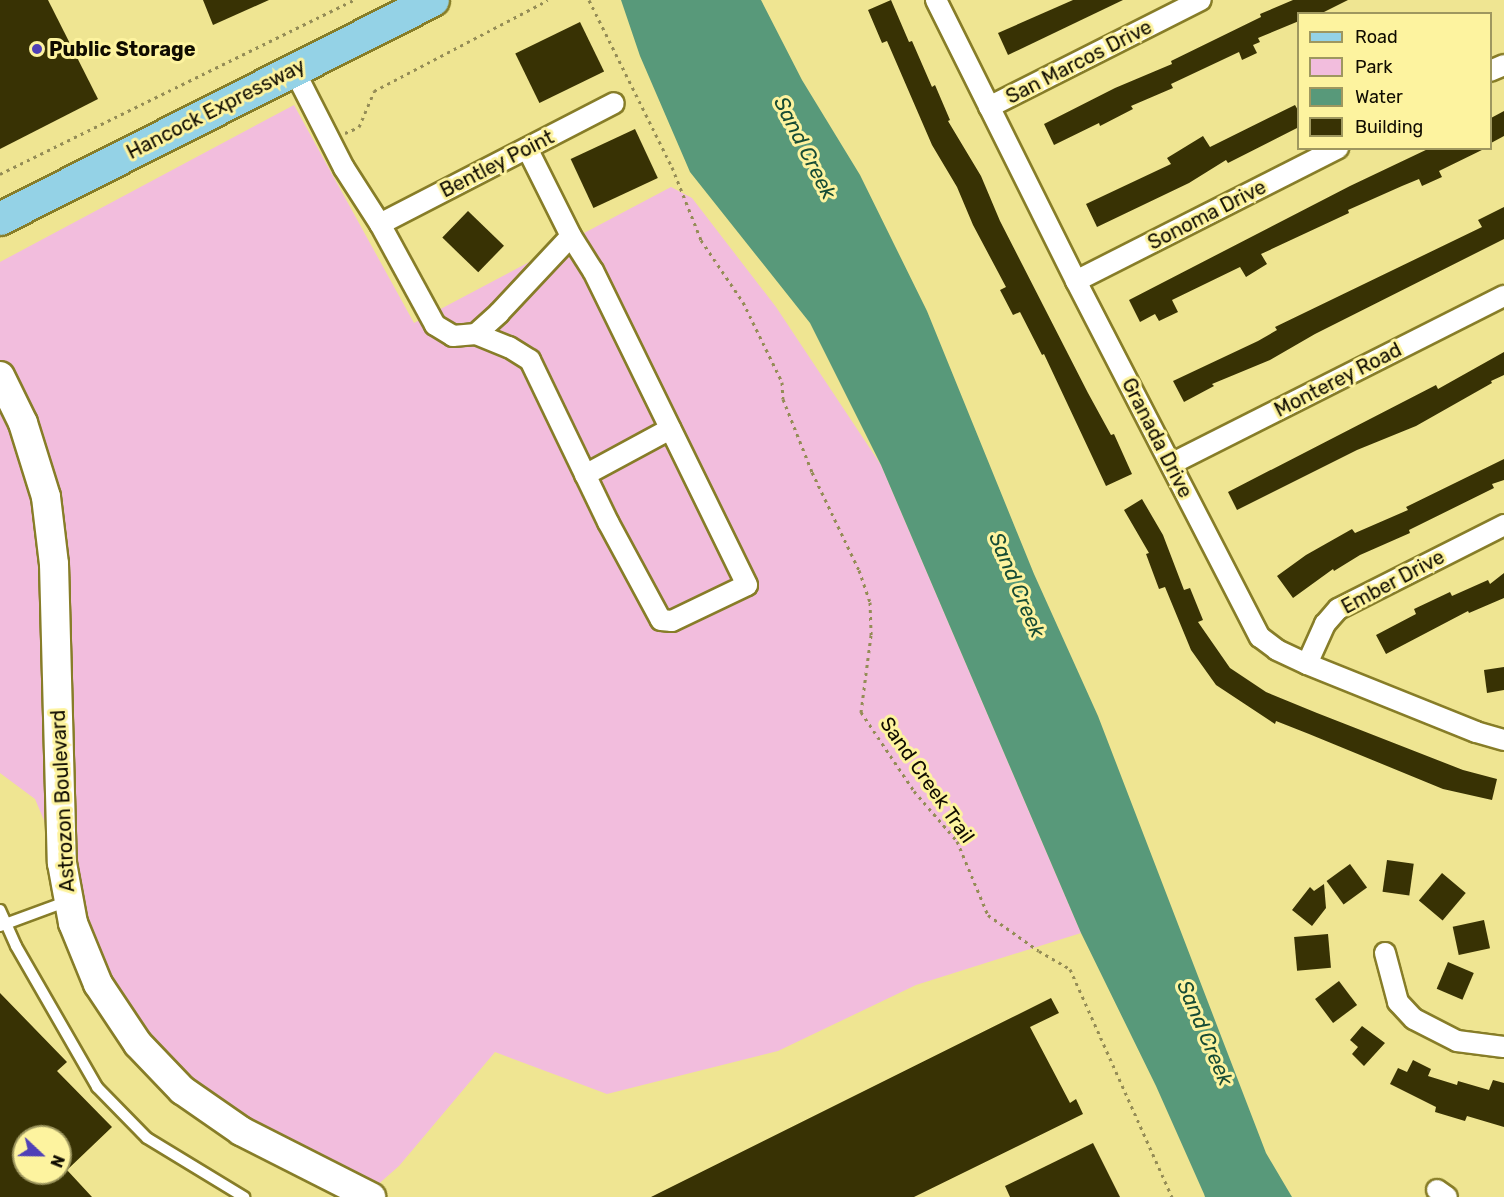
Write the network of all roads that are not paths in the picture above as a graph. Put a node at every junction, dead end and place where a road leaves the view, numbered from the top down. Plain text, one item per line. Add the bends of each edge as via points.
1 (433, 0) edge
2 (936, 0) edge
3 (1201, 0) edge
4 (294, 70) junction
5 (614, 103) dead end
6 (989, 107) junction
7 (527, 148) junction
8 (1334, 150) edge
9 (0, 219) edge
10 (380, 224) junction
11 (571, 237) junction
12 (1076, 281) junction
13 (1504, 296) edge
14 (476, 334) junction
15 (0, 376) edge
16 (670, 429) junction
17 (1172, 464) junction
18 (585, 475) junction
19 (1504, 525) edge
20 (1307, 664) junction
21 (1504, 740) edge
22 (68, 900) junction
23 (0, 910) edge
24 (4, 925) edge
25 (1384, 953) dead end
26 (1504, 1047) edge
27 (244, 1197) edge
28 (371, 1197) edge

1 - 4 main road, Hancock Expressway
2 - 6 street, Granada Drive
3 - 6 street, San Marcos Drive
4 - 9 main road, Hancock Expressway
4 - 10 street via 344,168
5 - 7 street, Bentley Point
6 - 12 street, Granada Drive
7 - 10 street, Bentley Point
7 - 11 street
8 - 12 street, Sonoma Drive
10 - 14 street via 435,325 453,336
11 - 14 street
11 - 16 street via 593,271
12 - 17 street, Granada Drive
13 - 17 street, Monterey Road
14 - 18 street via 530,360
15 - 22 main road, Astrozon Boulevard via 23,423 45,497 54,564 60,818
16 - 18 street
16 - 18 street via 747,585 672,621 661,620
17 - 20 street, Granada Drive via 1249,621 1260,637 1277,650
19 - 20 street, Ember Drive via 1338,609 1325,624
20 - 21 street, Granada Drive
22 - 24 lane
22 - 28 main road, Astrozon Boulevard via 80,944 98,984 119,1019 158,1067 200,1104 241,1131
23 - 24 lane
24 - 27 lane via 97,1087 147,1138
25 - 26 street via 1398,1002 1414,1019 1457,1041

